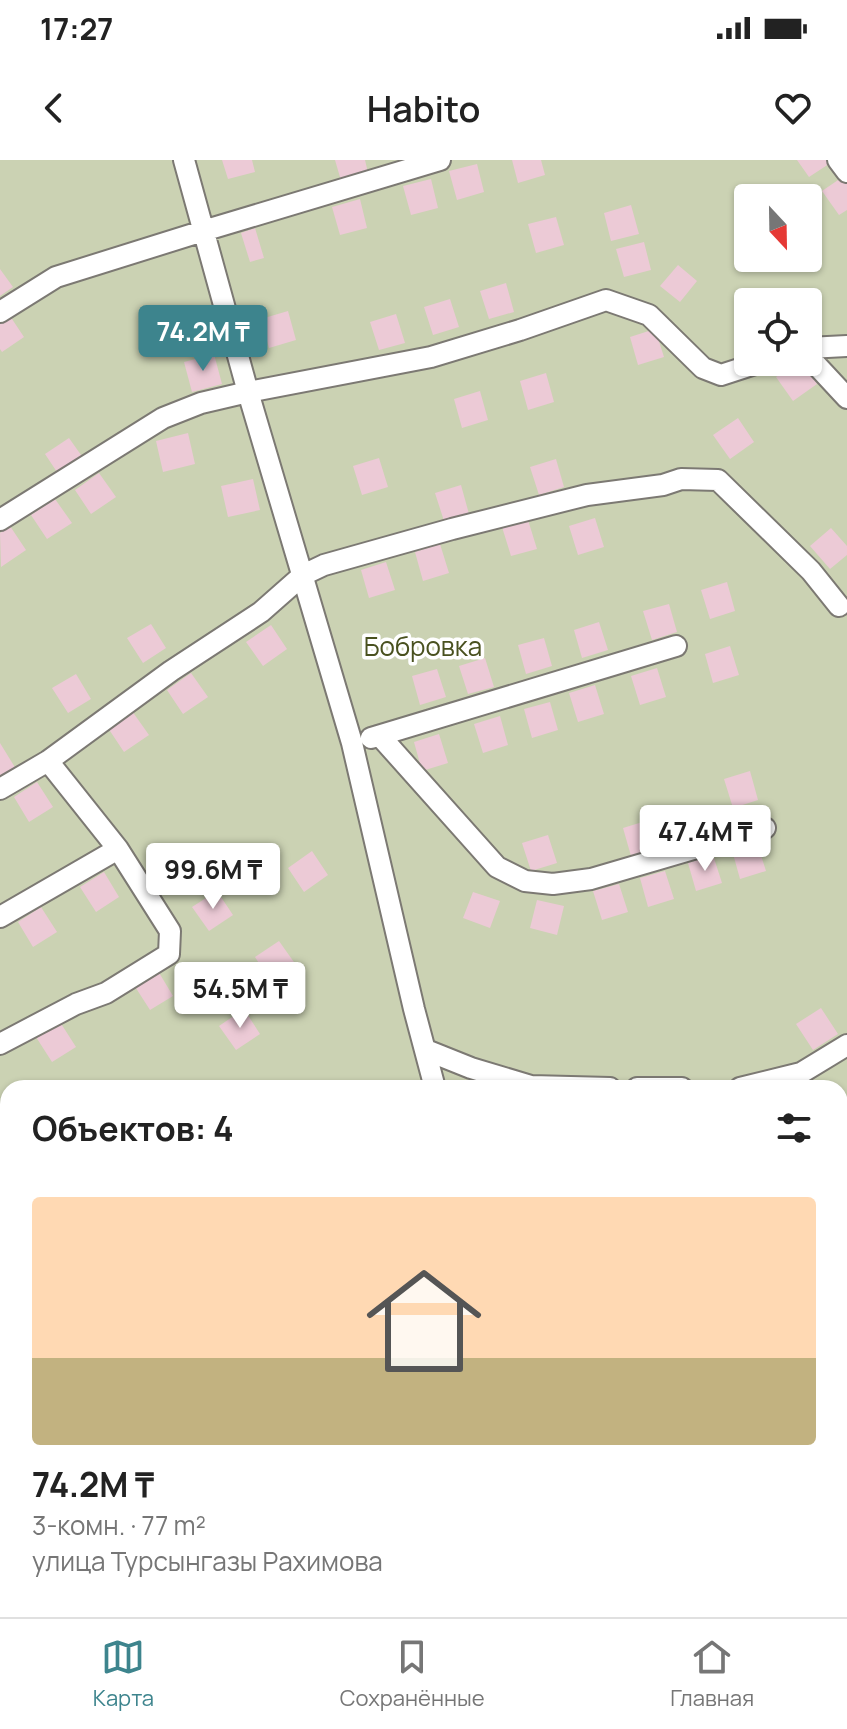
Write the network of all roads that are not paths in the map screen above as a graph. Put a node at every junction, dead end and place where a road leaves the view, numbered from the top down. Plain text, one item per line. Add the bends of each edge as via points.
1 (184, 160) edge
2 (440, 160) edge
3 (838, 160) edge
4 (847, 172) edge
5 (203, 231) junction
6 (0, 312) edge
7 (847, 346) edge
8 (822, 347) edge
9 (734, 371) edge
10 (822, 371) edge
11 (248, 392) junction
12 (847, 398) edge
13 (0, 520) edge
14 (303, 575) junction
15 (839, 606) dead end
16 (676, 646) dead end
17 (380, 736) junction
18 (352, 743) junction
19 (48, 761) junction
20 (0, 789) edge
21 (765, 828) dead end
22 (118, 849) junction
23 (0, 917) edge
24 (0, 1044) edge
25 (847, 1045) edge
26 (426, 1050) junction
27 (433, 1080) edge
28 (511, 1080) edge
29 (773, 1080) edge

1 - 5 street
2 - 5 street
3 - 4 street
5 - 6 street via 56,277
5 - 11 street
7 - 8 street
9 - 11 street via 721,375 703,368 649,315 606,300 431,357
10 - 12 street
11 - 13 street via 163,418
11 - 14 street
14 - 15 street via 587,495 681,479 718,480
14 - 18 street
14 - 19 street via 261,612
16 - 17 street
17 - 18 street
17 - 21 street via 497,867 525,881 591,879
18 - 26 street
19 - 20 street
19 - 22 street
22 - 23 street
22 - 24 street via 170,931 169,954 106,993
25 - 29 street via 801,1073
26 - 27 street
26 - 28 street

